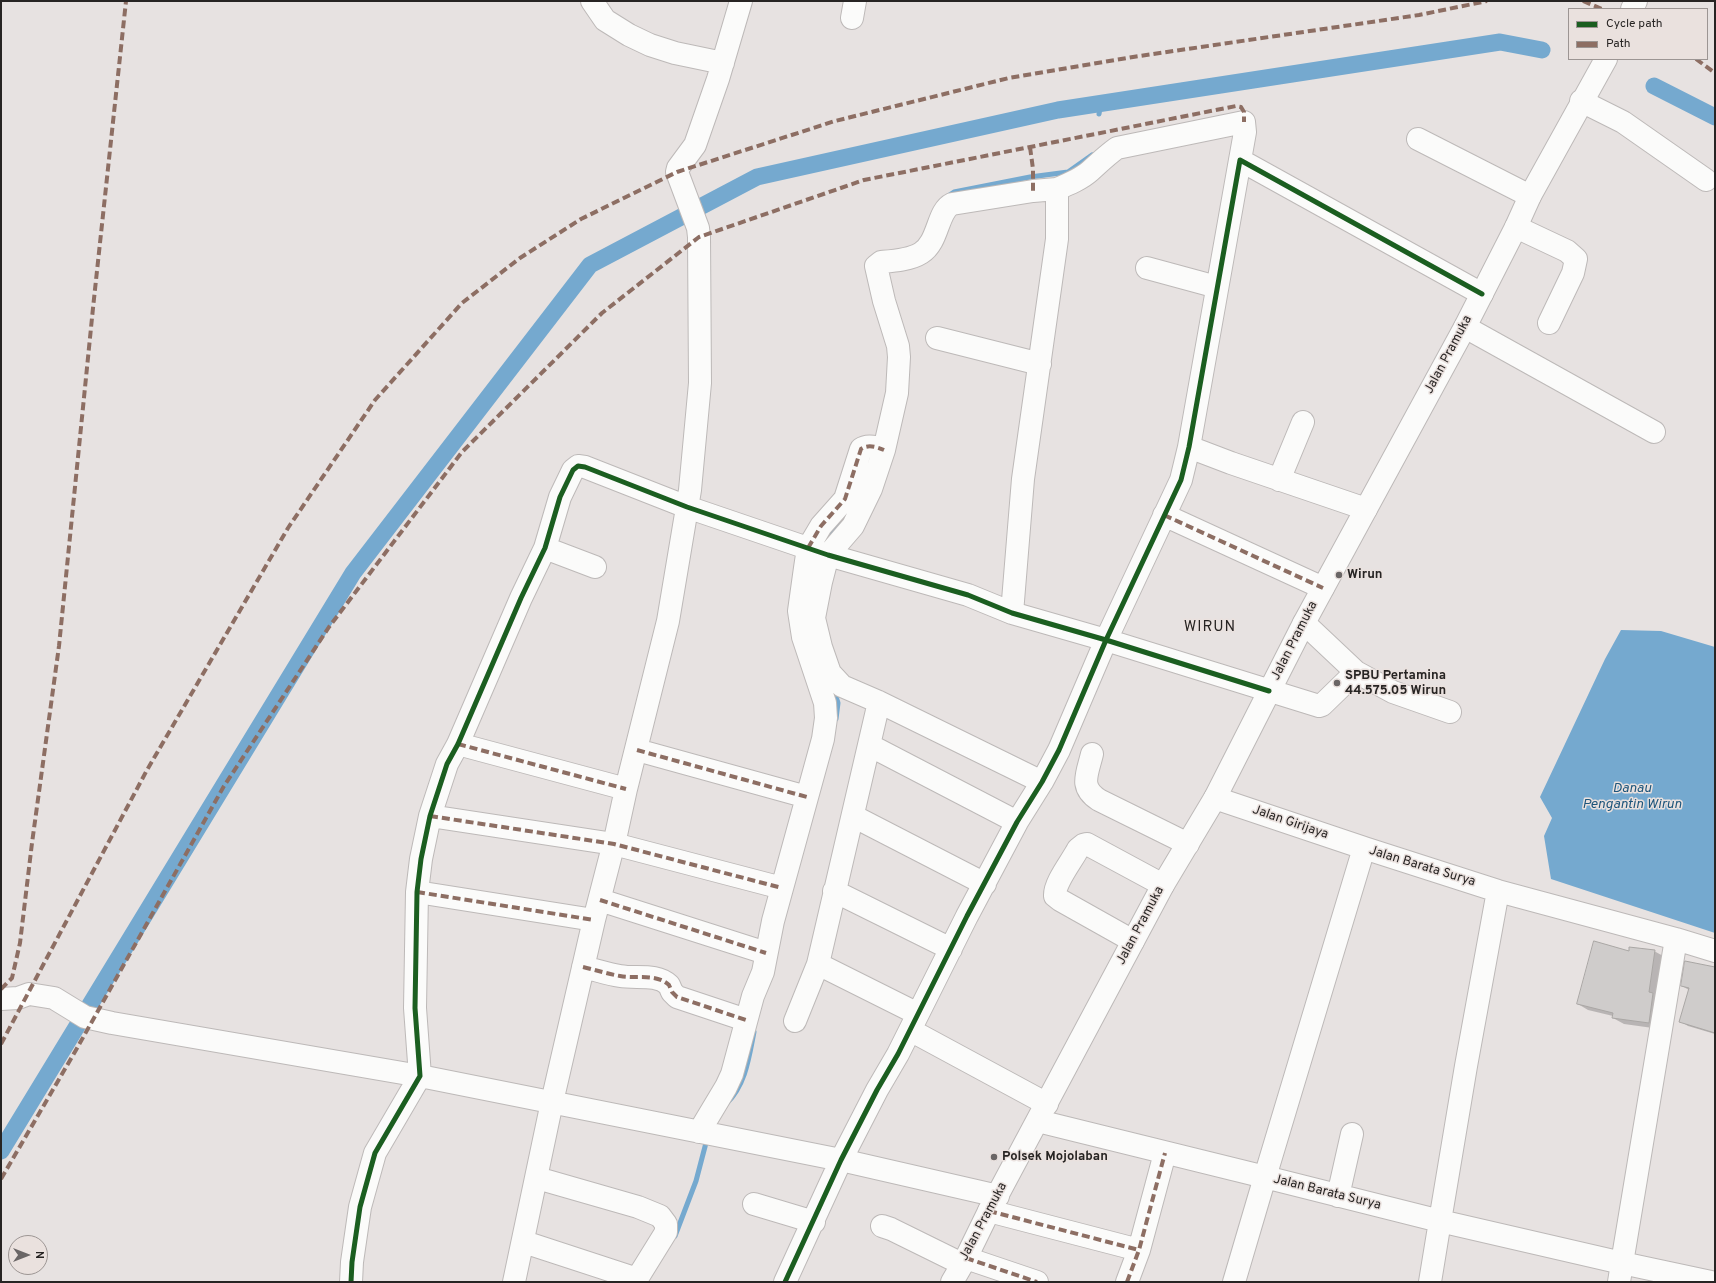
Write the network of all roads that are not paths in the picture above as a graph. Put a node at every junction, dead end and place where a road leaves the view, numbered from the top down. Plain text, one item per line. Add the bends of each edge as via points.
1 (592, 1) edge
2 (741, 1) edge
3 (1605, 60) edge
4 (723, 63) junction
5 (1587, 92) junction
6 (1418, 139) dead end
7 (1240, 160) junction
8 (1706, 180) dead end
9 (1057, 189) junction
10 (1530, 196) junction
11 (1516, 227) junction
12 (1147, 268) dead end
13 (1217, 287) junction
14 (1482, 294) junction
15 (1549, 323) dead end
16 (1465, 327) junction
17 (937, 338) dead end
18 (1040, 364) junction
19 (1303, 422) dead end
20 (1654, 432) dead end
21 (1189, 447) junction
22 (1279, 480) junction
23 (687, 506) junction
24 (1366, 509) junction
25 (1164, 515) junction
26 (545, 548) junction
27 (818, 552) junction
28 (595, 567) dead end
29 (1323, 588) junction
30 (1012, 613) junction
31 (1304, 623) junction
32 (1106, 640) junction
33 (1356, 672) junction
34 (1269, 691) junction
35 (879, 702) junction
36 (1450, 712) dead end
37 (458, 744) junction
38 (869, 745) junction
39 (637, 750) junction
40 (1092, 754) dead end
41 (1042, 782) junction
42 (626, 789) junction
43 (807, 797) junction
44 (1215, 798) junction
45 (430, 816) junction
46 (854, 816) junction
47 (1017, 822) junction
48 (614, 844) junction
49 (1188, 844) junction
50 (1364, 848) junction
51 (984, 884) junction
52 (1163, 885) junction
53 (782, 888) junction
54 (834, 891) junction
55 (1498, 891) junction
56 (417, 892) junction
57 (597, 910) junction
58 (1676, 939) junction
59 (1133, 941) junction
60 (951, 949) junction
61 (1715, 951) edge
62 (766, 953) junction
63 (818, 964) junction
64 (583, 967) junction
65 (1, 999) edge
66 (746, 1020) junction
67 (795, 1021) dead end
68 (914, 1022) junction
69 (420, 1076) junction
70 (552, 1102) junction
71 (1042, 1112) junction
72 (705, 1133) junction
73 (1352, 1134) dead end
74 (1165, 1153) junction
75 (841, 1160) junction
76 (1265, 1177) junction
77 (537, 1178) junction
78 (1338, 1196) junction
79 (754, 1204) dead end
80 (994, 1204) junction
81 (1440, 1221) junction
82 (814, 1222) junction
83 (882, 1226) dead end
84 (524, 1242) junction
85 (1139, 1250) junction
86 (960, 1268) edge
87 (1621, 1272) edge
88 (636, 1280) edge
89 (351, 1282) edge
90 (514, 1282) edge
91 (785, 1282) edge
92 (1037, 1282) edge
93 (1127, 1282) edge
94 (1234, 1282) edge
95 (1430, 1282) edge
96 (1711, 1282) edge

1 - 4 street via 606,20 636,38 674,53
2 - 4 street
3 - 5 street, Jalan Pramuka
4 - 23 street via 695,145 677,172 698,228 700,383
5 - 8 street via 1623,122
5 - 10 street, Jalan Pramuka
6 - 10 street
7 - 9 street via 1245,132 1244,122 1117,148 1089,172
7 - 13 street
7 - 14 street
9 - 18 street via 1057,239
9 - 27 street via 1033,190 947,206 938,230 921,254 881,262 876,266 899,357 897,393 879,448 862,449 845,499 821,526
10 - 11 street, Jalan Pramuka
11 - 14 street, Jalan Pramuka
11 - 15 street via 1567,251 1576,259 1573,273
12 - 13 street
13 - 21 street
14 - 16 street, Jalan Pramuka
16 - 20 street
16 - 24 street, Jalan Pramuka
17 - 18 street
18 - 30 street via 1023,479
19 - 22 street
21 - 22 street
21 - 25 street via 1181,480
22 - 24 street
23 - 26 street via 578,466 573,470 560,497
23 - 27 street
23 - 39 street via 668,621
24 - 29 street, Jalan Pramuka
25 - 29 street
25 - 32 street
26 - 28 street
26 - 37 street
27 - 30 street via 968,595
27 - 35 street via 821,582 814,618 830,673 842,686
27 - 43 street via 799,611 803,637 825,704 826,718
29 - 31 street, Jalan Pramuka
30 - 32 street
31 - 33 street
31 - 34 street, Jalan Pramuka
32 - 34 street
32 - 41 street via 1059,750
33 - 34 street via 1319,706
33 - 36 street via 1393,692
34 - 44 street, Jalan Pramuka
35 - 38 street
35 - 41 street
37 - 42 street
37 - 45 street via 447,764
38 - 46 street
38 - 47 street
39 - 42 street
39 - 43 street
40 - 49 street via 1085,784 1089,794
41 - 47 street
42 - 48 street
43 - 53 street
44 - 49 street, Jalan Pramuka
44 - 50 street, Jalan Girijaya
45 - 48 street
45 - 56 street
46 - 51 street
46 - 54 street
47 - 51 street
48 - 53 street
48 - 57 street
49 - 52 street, Jalan Pramuka
50 - 55 street, Jalan Barata Surya
50 - 76 street, Jalan Barata Surya
51 - 60 street
52 - 59 street, Jalan Pramuka
52 - 59 street via 1087,844 1078,850 1057,884 1054,891 1060,900
53 - 62 street
54 - 60 street
54 - 63 street
55 - 58 street, Jalan Barata Surya
55 - 81 street
56 - 57 street
56 - 69 street via 415,1008
57 - 62 street
57 - 64 street
58 - 61 street, Jalan Barata Surya
58 - 87 street
59 - 71 street, Jalan Pramuka
60 - 68 street
62 - 66 street via 763,972
63 - 67 street
63 - 68 street
64 - 66 street via 622,976 658,978 669,984 677,997
64 - 70 street
65 - 69 street via 18,998 29,994 54,998 85,1017 112,1023
66 - 72 street via 732,1074
68 - 71 street
68 - 75 street
69 - 70 street
69 - 89 street via 375,1153 360,1207
70 - 72 street
70 - 77 street
71 - 74 street
71 - 80 street, Jalan Pramuka
72 - 75 street
73 - 78 street
74 - 76 street
74 - 85 street
75 - 80 street
75 - 82 street
76 - 78 street, Jalan Barata Surya
76 - 94 street
77 - 84 street
77 - 88 street via 638,1207 660,1216 666,1224 666,1232
78 - 81 street, Jalan Barata Surya
79 - 82 street
80 - 85 street
80 - 86 street, Jalan Pramuka
81 - 87 street, Jalan Barata Surya
81 - 95 street
82 - 91 street
83 - 86 street
84 - 88 street
84 - 90 street
85 - 93 street
86 - 92 street
87 - 96 street, Jalan Barata Surya

